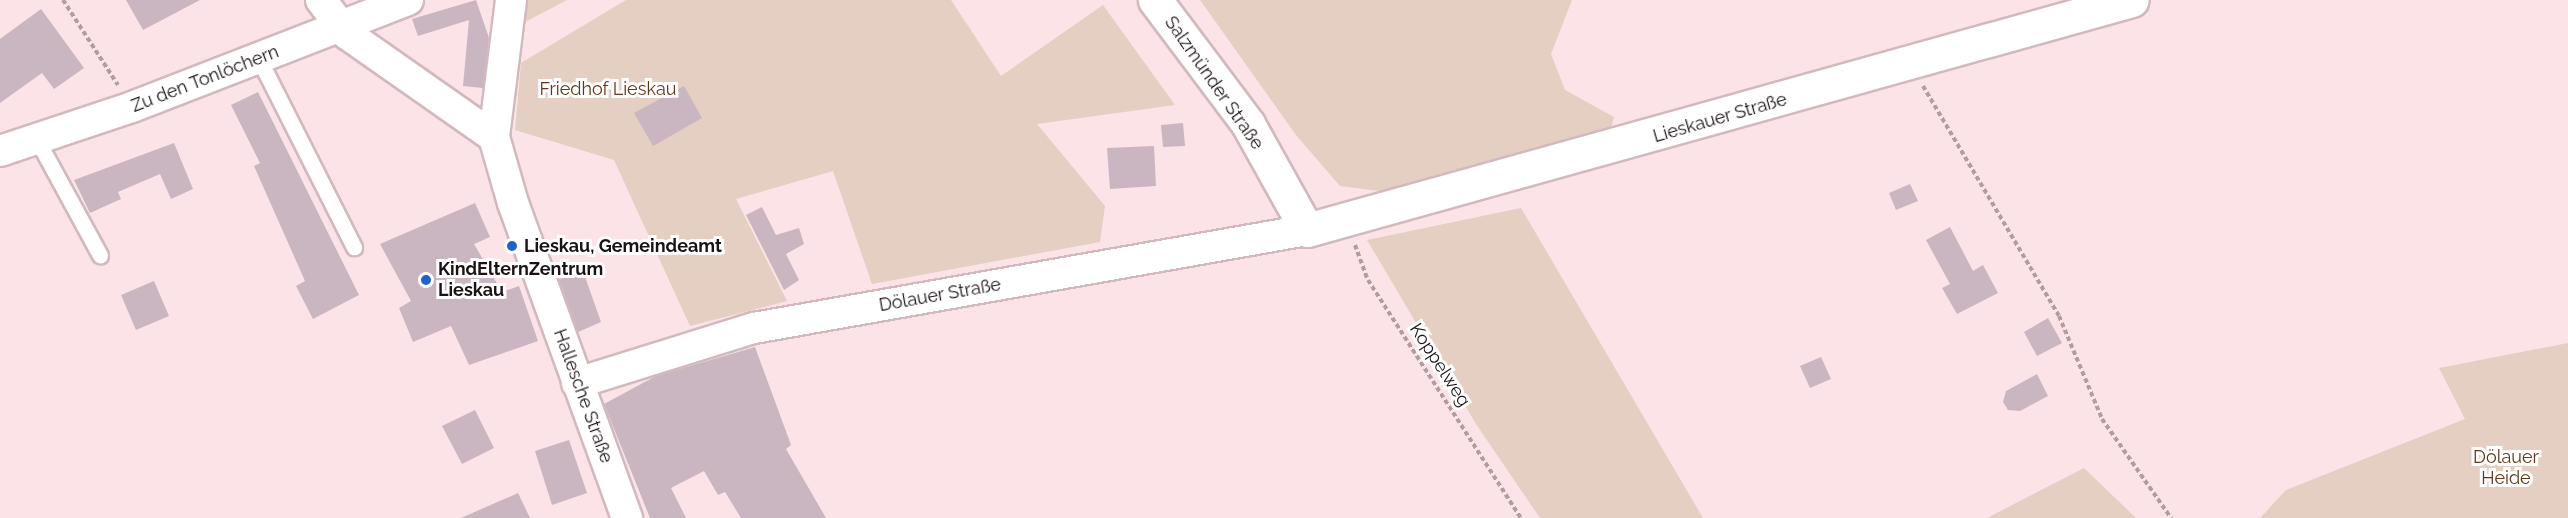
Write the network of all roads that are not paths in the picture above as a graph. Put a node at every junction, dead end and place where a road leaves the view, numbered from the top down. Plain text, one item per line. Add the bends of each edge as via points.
1 (321, 0) edge
2 (408, 0) edge
3 (511, 0) edge
4 (1155, 0) edge
5 (2132, 0) edge
6 (339, 28) junction
7 (259, 59) junction
8 (35, 136) junction
9 (494, 137) junction
10 (0, 151) edge
11 (1307, 230) junction
12 (354, 247) dead end
13 (100, 255) dead end
14 (577, 383) junction
15 (627, 518) edge

1 - 6 street
2 - 6 street, Zu den Tonlöchern
3 - 9 street, Hallesche Straße
4 - 11 street, Salzmünder Straße via 1248,124
5 - 11 street, Lieskauer Straße
6 - 7 street, Zu den Tonlöchern
6 - 9 street
7 - 8 street, Zu den Tonlöchern via 132,107
7 - 12 lane
8 - 10 street, Zu den Tonlöchern
8 - 13 lane
9 - 14 street, Hallesche Straße
11 - 14 street, Dölauer Straße via 754,327
14 - 15 street, Hallesche Straße

